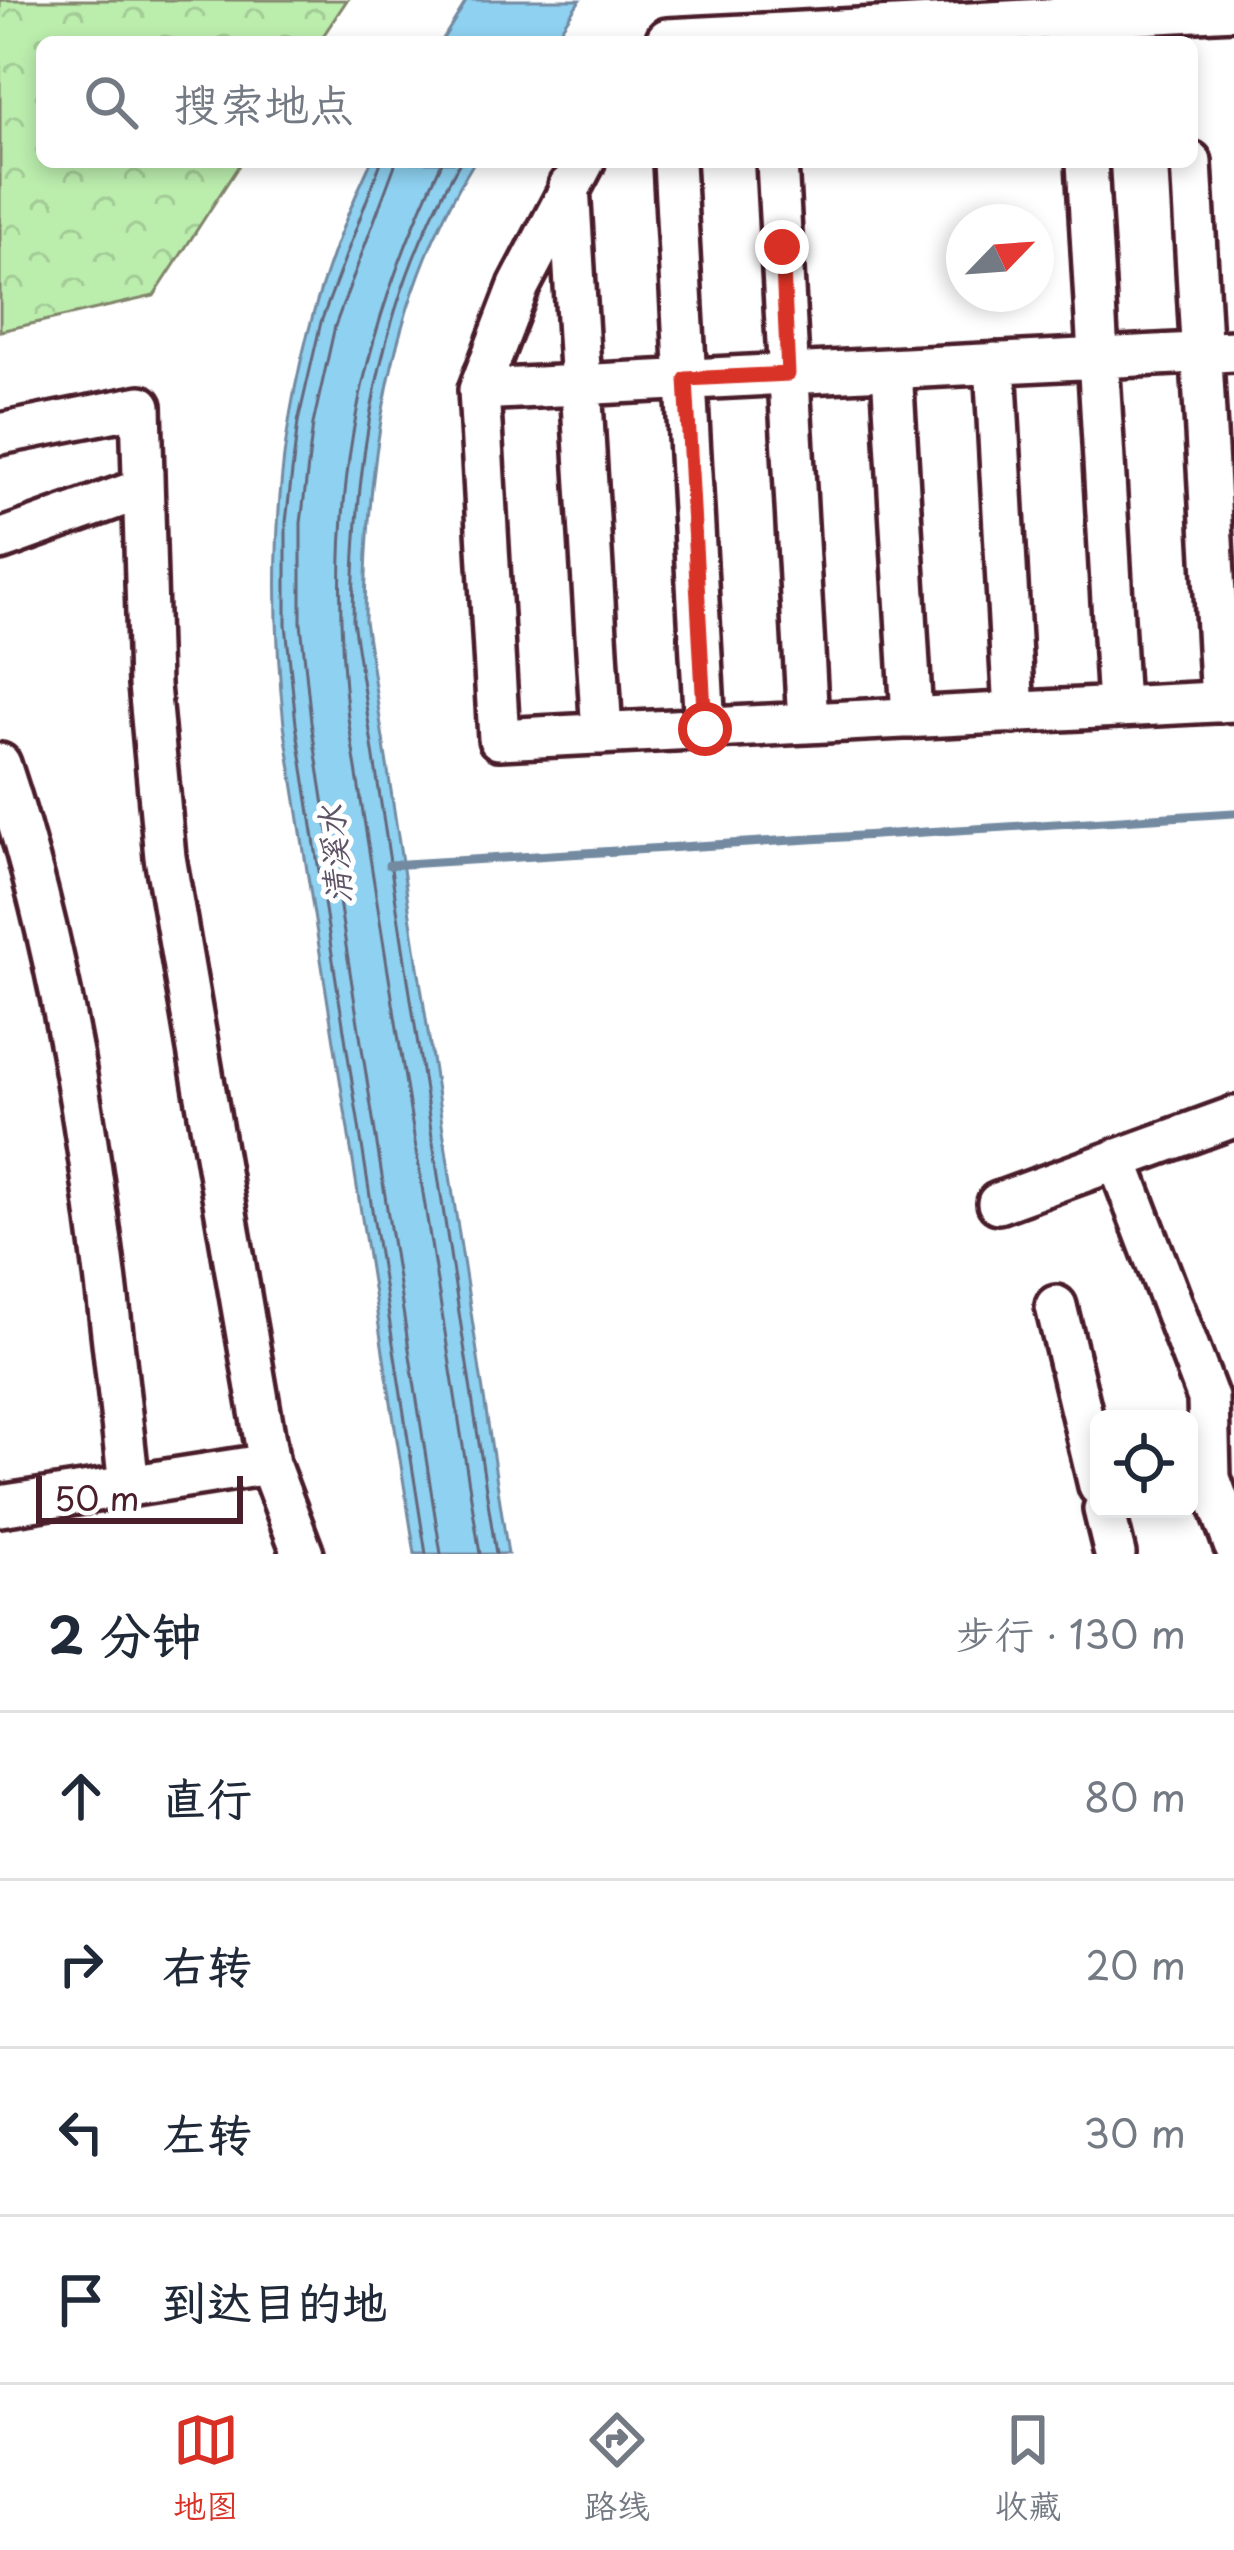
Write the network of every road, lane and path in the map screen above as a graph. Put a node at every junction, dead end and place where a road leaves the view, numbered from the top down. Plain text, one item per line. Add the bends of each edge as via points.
1 (1234, 9) edge
2 (1079, 20) edge
3 (1183, 27) edge
4 (804, 36) edge
5 (674, 168) edge
6 (777, 168) edge
7 (1087, 168) edge
8 (1191, 168) edge
9 (576, 174) edge
10 (1218, 352) edge
11 (1098, 358) junction
12 (995, 363) junction
13 (892, 368) junction
14 (788, 374) junction
15 (686, 379) junction
16 (582, 385) junction
17 (479, 390) junction
18 (0, 434) edge
19 (142, 489) junction
20 (0, 540) edge
21 (1227, 701) edge
22 (1118, 707) junction
23 (1015, 712) junction
24 (911, 718) junction
25 (808, 723) junction
26 (705, 729) junction
27 (602, 734) junction
28 (0, 764) edge
29 (1234, 1117) edge
30 (1118, 1159) junction
31 (998, 1203) dead end
32 (1056, 1306) dead end
33 (1090, 1448) edge
34 (268, 1464) junction
35 (130, 1486) junction
36 (0, 1506) edge
37 (1106, 1518) edge
38 (1234, 1545) edge
39 (303, 1554) edge
40 (1115, 1554) edge

1 - 3 lane
2 - 3 lane
2 - 4 lane
5 - 15 lane
6 - 14 lane
7 - 11 lane
8 - 10 lane
9 - 16 lane
9 - 17 lane
10 - 11 lane
10 - 21 lane
11 - 12 lane
11 - 22 lane
12 - 13 lane
12 - 23 lane
13 - 14 lane
13 - 24 lane
14 - 15 lane
14 - 25 lane
15 - 16 lane
15 - 26 lane
16 - 17 lane
16 - 27 lane
17 - 27 lane via 499,740
18 - 19 lane via 141,406
19 - 20 lane
19 - 34 lane via 148,686 165,857
21 - 22 lane
22 - 23 lane
23 - 24 lane
24 - 25 lane
25 - 26 lane
26 - 27 lane
28 - 35 lane via 55,962 92,1153
29 - 30 lane
30 - 31 lane
30 - 38 lane via 1208,1398 1210,1478
32 - 33 lane
34 - 35 lane
34 - 39 lane
35 - 36 lane
37 - 40 lane

